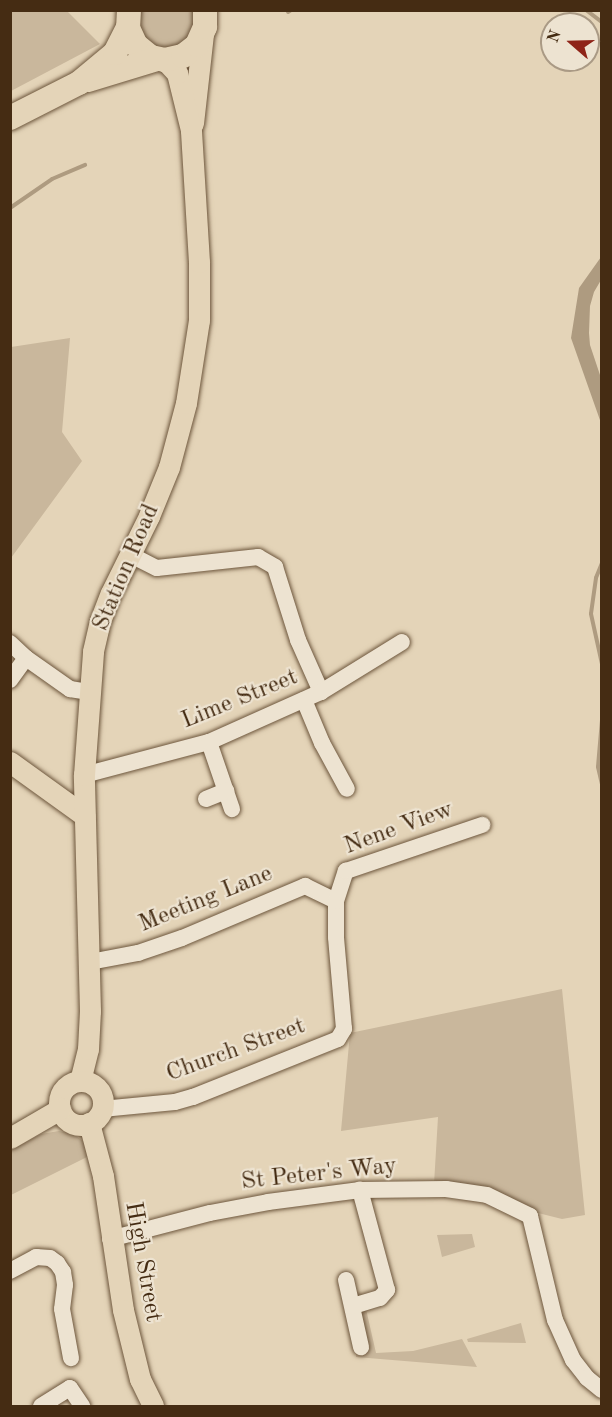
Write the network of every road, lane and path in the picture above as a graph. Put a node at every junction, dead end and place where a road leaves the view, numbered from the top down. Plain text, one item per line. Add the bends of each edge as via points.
1 (224, 10) edge
2 (128, 19) edge
3 (204, 24) edge
4 (161, 59) junction
5 (79, 83) junction
6 (10, 118) edge
7 (191, 129) junction
8 (129, 554) junction
9 (402, 642) dead end
10 (10, 643) edge
11 (26, 658) junction
12 (10, 680) edge
13 (88, 692) junction
14 (321, 692) junction
15 (304, 699) junction
16 (210, 742) junction
17 (11, 764) edge
18 (84, 775) junction
19 (347, 789) dead end
20 (226, 791) junction
21 (206, 799) dead end
22 (232, 809) dead end
23 (85, 816) junction
24 (482, 825) dead end
25 (336, 901) junction
26 (90, 962) junction
27 (344, 1029) joint
28 (80, 1082) junction
29 (60, 1109) junction
30 (95, 1116) junction
31 (10, 1138) edge
32 (360, 1190) junction
33 (110, 1239) junction
34 (10, 1271) edge
35 (346, 1280) dead end
36 (353, 1306) junction
37 (361, 1347) dead end
38 (70, 1358) dead end
39 (602, 1390) edge
40 (41, 1407) edge
41 (82, 1407) edge
42 (153, 1407) edge

1 - 3 highway
2 - 4 highway via 140,50
2 - 5 highway via 115,52
3 - 4 highway via 188,53
3 - 7 main road, Station Road
4 - 5 highway
4 - 7 main road, Station Road via 177,73
5 - 6 highway
7 - 8 main road, Station Road via 199,262 196,349 168,467
8 - 13 main road, Station Road via 100,621
8 - 14 street via 157,568 258,557 275,567 298,640
9 - 14 street, Lime Street
10 - 11 street
11 - 12 street
11 - 13 street via 70,689
13 - 18 main road, Station Road
14 - 15 street, Lime Street
15 - 16 street, Lime Street
15 - 19 street
16 - 18 street, Lime Street
16 - 20 street
17 - 23 main road
18 - 23 main road, Station Road
20 - 21 street
20 - 22 street
23 - 26 main road, Station Road
24 - 25 street, Nene View via 346,871
25 - 26 street, Meeting Lane via 305,886 171,942
25 - 27 street, Nene View
26 - 28 main road, Station Road via 88,1049
27 - 30 street, Church Street via 338,1039 193,1097
28 - 29 main road via 64,1089
28 - 30 main road via 99,1091
29 - 30 main road via 77,1125
29 - 31 main road
30 - 33 main road, High Street
32 - 33 street, St Peter's Way via 210,1213
32 - 36 street via 387,1290 380,1298
32 - 39 street, St Peter's Way via 472,1191 530,1216 555,1320 573,1360
33 - 42 main road, High Street via 140,1379
34 - 38 street via 36,1257 57,1263 63,1272 62,1309
35 - 36 street
36 - 37 street
40 - 41 street via 70,1388

